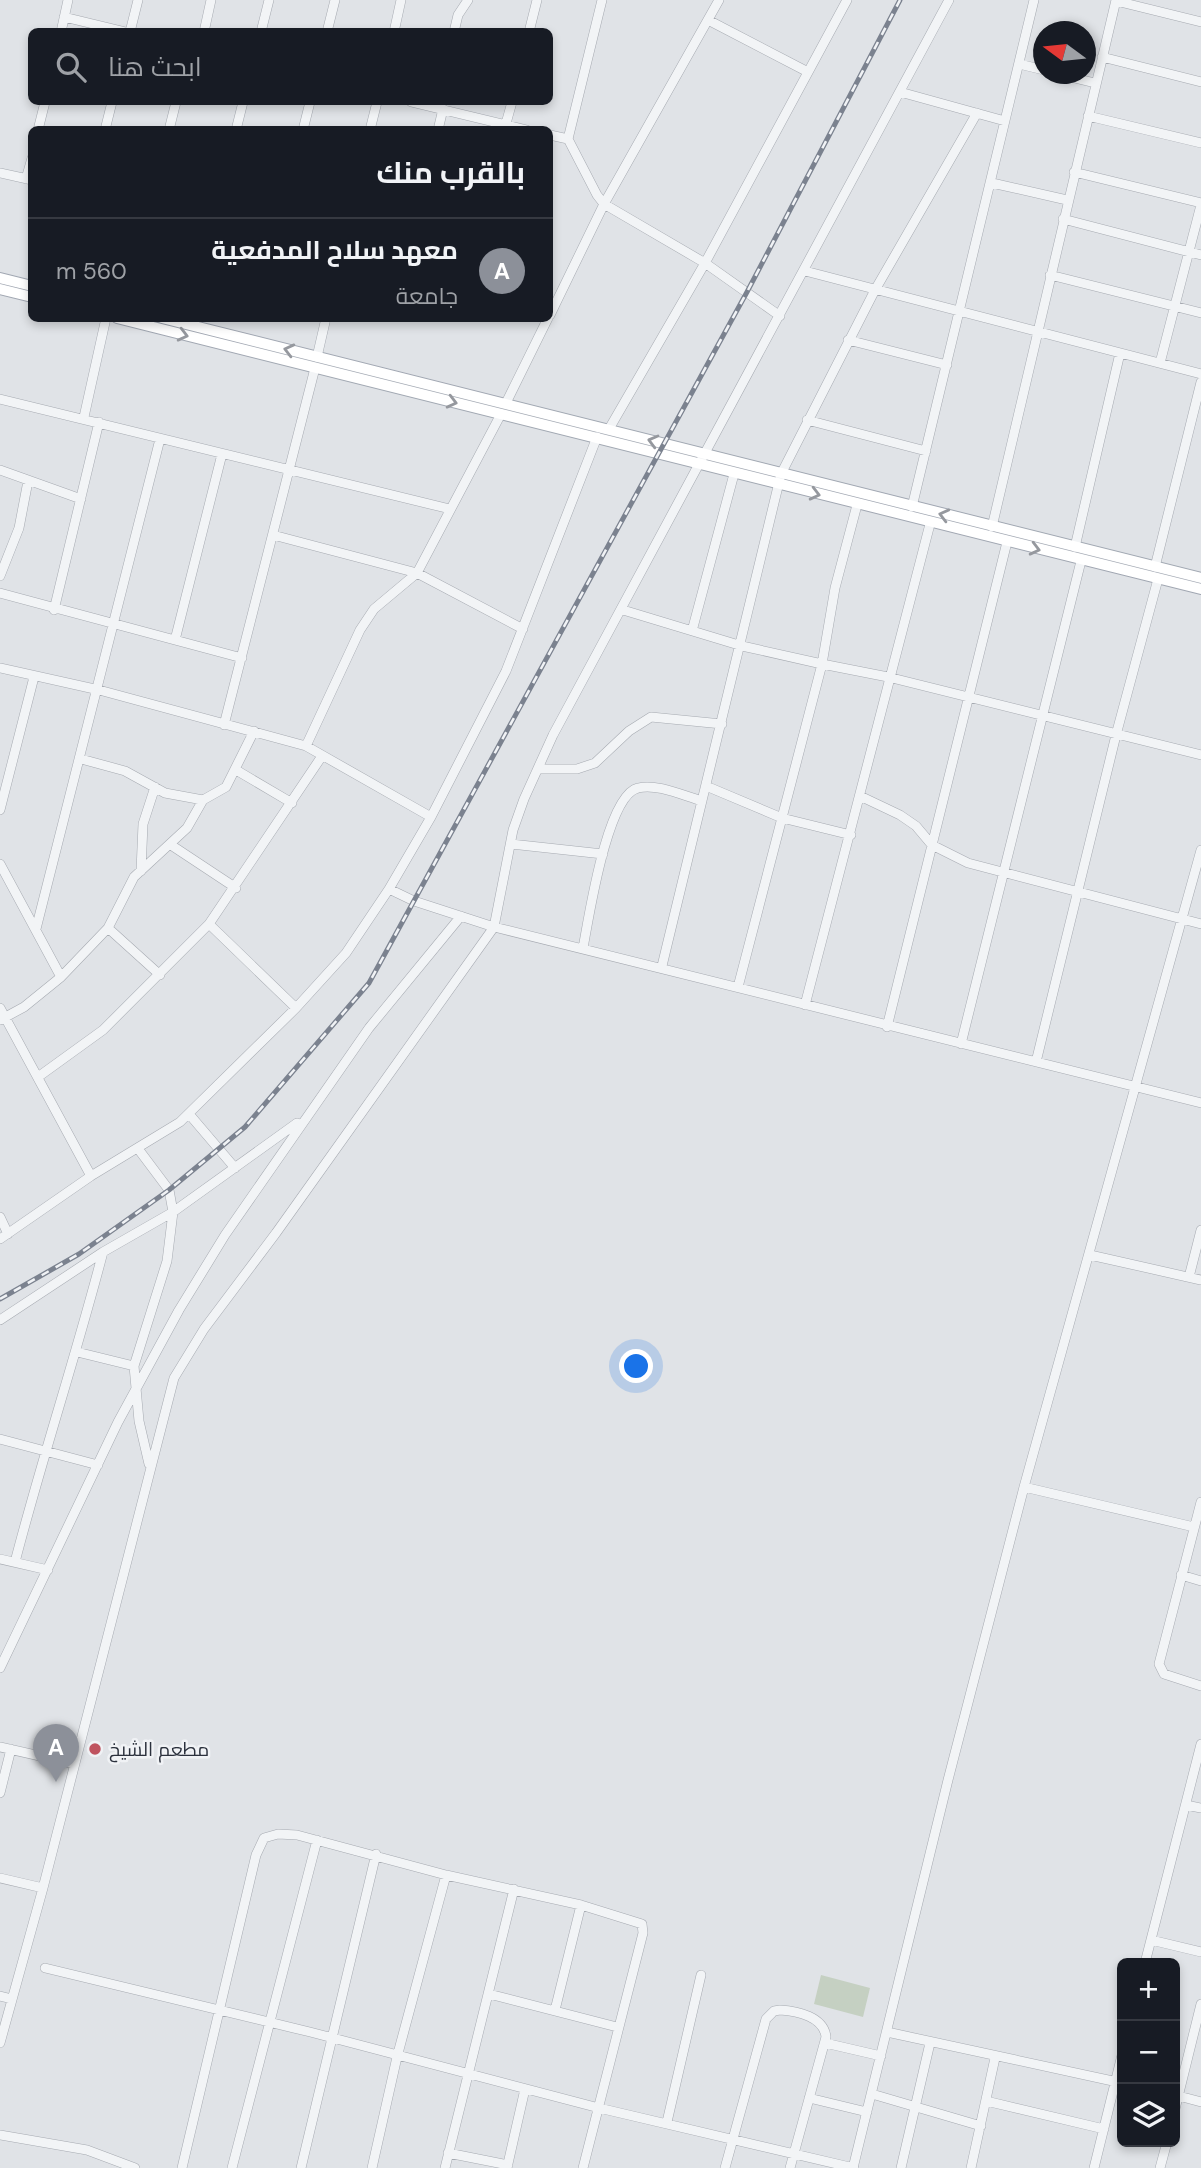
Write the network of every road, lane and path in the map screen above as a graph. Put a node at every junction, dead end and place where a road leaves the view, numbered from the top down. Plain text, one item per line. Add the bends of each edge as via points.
1 (68, 0) edge
2 (138, 0) edge
3 (211, 0) edge
4 (269, 0) edge
5 (335, 0) edge
6 (401, 0) edge
7 (468, 0) edge
8 (537, 0) edge
9 (602, 0) edge
10 (719, 0) edge
11 (847, 0) edge
12 (949, 0) edge
13 (1034, 0) edge
14 (1116, 0) edge
15 (64, 17) junction
16 (708, 20) junction
17 (1201, 22) edge
18 (62, 28) edge
19 (111, 28) edge
20 (129, 28) edge
21 (205, 28) edge
22 (262, 28) edge
23 (328, 28) edge
24 (395, 28) edge
25 (455, 28) edge
26 (530, 28) edge
27 (1102, 57) junction
28 (1019, 64) junction
29 (1033, 67) edge
30 (808, 72) junction
31 (1201, 82) edge
32 (1096, 83) edge
33 (1096, 84) edge
34 (900, 92) junction
35 (44, 105) edge
36 (111, 105) edge
37 (175, 105) edge
38 (242, 105) edge
39 (309, 105) edge
40 (376, 105) edge
41 (511, 105) edge
42 (438, 106) edge
43 (977, 113) junction
44 (1087, 116) junction
45 (1006, 121) junction
46 (39, 126) edge
47 (106, 126) edge
48 (170, 126) edge
49 (237, 126) edge
50 (304, 126) edge
51 (371, 126) edge
52 (439, 126) edge
53 (502, 126) edge
54 (505, 126) edge
55 (553, 136) edge
56 (568, 139) junction
57 (1201, 143) edge
58 (1074, 172) junction
59 (0, 173) edge
60 (28, 180) edge
61 (992, 183) junction
62 (1068, 200) junction
63 (604, 204) junction
64 (1201, 204) edge
65 (1063, 219) junction
66 (1189, 252) junction
67 (1201, 255) edge
68 (705, 262) junction
69 (805, 271) junction
70 (1050, 275) junction
71 (0, 278) edge
72 (28, 285) edge
73 (0, 289) edge
74 (875, 290) junction
75 (28, 296) edge
76 (1174, 306) junction
77 (553, 307) edge
78 (961, 312) junction
79 (1201, 313) edge
80 (780, 316) junction
81 (105, 322) edge
82 (135, 322) edge
83 (176, 322) edge
84 (325, 322) edge
85 (546, 322) edge
86 (1038, 330) junction
87 (848, 340) junction
88 (1120, 353) junction
89 (316, 363) junction
90 (1160, 363) junction
91 (947, 365) junction
92 (1201, 374) edge
93 (1201, 382) edge
94 (0, 399) edge
95 (503, 408) junction
96 (84, 417) junction
97 (807, 421) junction
98 (99, 422) junction
99 (609, 429) junction
100 (597, 437) junction
101 (160, 439) junction
102 (926, 451) junction
103 (222, 454) junction
104 (700, 459) junction
105 (0, 470) edge
106 (288, 472) junction
107 (734, 474) junction
108 (779, 480) junction
109 (28, 481) junction
110 (81, 499) junction
111 (857, 505) junction
112 (912, 507) junction
113 (450, 509) junction
114 (930, 523) junction
115 (992, 527) junction
116 (273, 535) junction
117 (1007, 542) junction
118 (1075, 547) junction
119 (1081, 561) junction
120 (1155, 567) junction
121 (417, 573) junction
122 (0, 576) edge
123 (1201, 578) edge
124 (1158, 579) junction
125 (1201, 589) edge
126 (0, 593) edge
127 (54, 610) junction
128 (623, 610) junction
129 (114, 625) junction
130 (523, 629) junction
131 (692, 631) junction
132 (175, 640) junction
133 (742, 646) junction
134 (242, 658) junction
135 (822, 664) junction
136 (0, 668) edge
137 (34, 677) junction
138 (888, 677) junction
139 (99, 690) junction
140 (969, 698) junction
141 (1043, 715) junction
142 (722, 724) junction
143 (225, 725) junction
144 (254, 731) junction
145 (1116, 735) junction
146 (306, 746) junction
147 (1201, 755) edge
148 (322, 756) junction
149 (81, 759) junction
150 (538, 769) junction
151 (236, 770) junction
152 (706, 786) junction
153 (155, 787) junction
154 (860, 796) junction
155 (203, 800) junction
156 (702, 801) junction
157 (292, 803) junction
158 (0, 810) edge
159 (431, 817) junction
160 (782, 818) junction
161 (851, 835) junction
162 (510, 844) junction
163 (171, 845) junction
164 (932, 845) junction
165 (1201, 850) edge
166 (603, 854) junction
167 (0, 864) edge
168 (141, 871) junction
169 (1003, 873) junction
170 (236, 888) junction
171 (389, 889) junction
172 (1079, 891) junction
173 (461, 916) junction
174 (1184, 919) junction
175 (209, 924) junction
176 (1201, 924) edge
177 (494, 927) junction
178 (108, 928) junction
179 (36, 929) junction
180 (583, 948) junction
181 (662, 966) junction
182 (160, 975) junction
183 (61, 977) junction
184 (738, 987) junction
185 (805, 1005) junction
186 (0, 1008) edge
187 (296, 1008) junction
188 (3, 1019) edge
189 (887, 1027) junction
190 (961, 1044) junction
191 (1036, 1062) junction
192 (38, 1077) junction
193 (1136, 1086) junction
194 (1201, 1103) edge
195 (189, 1114) junction
196 (304, 1118) junction
197 (139, 1150) junction
198 (235, 1168) junction
199 (91, 1176) junction
200 (173, 1212) junction
201 (0, 1217) edge
202 (1201, 1230) edge
203 (4, 1236) edge
204 (103, 1252) junction
205 (1090, 1255) junction
206 (1189, 1278) junction
207 (1201, 1280) edge
208 (0, 1320) edge
209 (77, 1352) junction
210 (134, 1366) junction
211 (137, 1387) junction
212 (0, 1438) edge
213 (44, 1449) junction
214 (99, 1465) junction
215 (150, 1466) junction
216 (1024, 1487) junction
217 (1201, 1502) edge
218 (1194, 1527) junction
219 (0, 1559) edge
220 (15, 1562) junction
221 (48, 1570) junction
222 (1181, 1575) junction
223 (1201, 1580) edge
224 (0, 1668) edge
225 (1201, 1686) edge
226 (1201, 1744) edge
227 (0, 1747) edge
228 (11, 1749) junction
229 (75, 1764) junction
230 (0, 1793) edge
231 (1186, 1805) junction
232 (1201, 1808) edge
233 (317, 1840) junction
234 (376, 1854) junction
235 (446, 1875) junction
236 (0, 1878) edge
237 (43, 1888) junction
238 (514, 1889) junction
239 (581, 1905) junction
240 (1151, 1940) junction
241 (1201, 1952) edge
242 (1146, 1958) edge
243 (45, 1968) dead end
244 (701, 1975) dead end
245 (489, 1994) junction
246 (0, 1996) edge
247 (12, 1999) junction
248 (1201, 2004) edge
249 (555, 2010) junction
250 (218, 2011) junction
251 (269, 2022) junction
252 (617, 2027) junction
253 (887, 2032) junction
254 (330, 2038) junction
255 (0, 2043) edge
256 (825, 2043) junction
257 (930, 2043) junction
258 (881, 2056) junction
259 (397, 2057) junction
260 (995, 2058) junction
261 (468, 2075) junction
262 (1117, 2082) edge
263 (1118, 2084) edge
264 (1179, 2084) edge
265 (525, 2089) junction
266 (872, 2094) junction
267 (1180, 2097) edge
268 (809, 2098) junction
269 (986, 2101) junction
270 (1201, 2102) edge
271 (598, 2108) junction
272 (915, 2108) junction
273 (867, 2112) junction
274 (667, 2122) junction
275 (981, 2126) junction
276 (1104, 2129) junction
277 (0, 2135) edge
278 (733, 2137) junction
279 (1166, 2147) edge
280 (794, 2152) junction
281 (448, 2153) junction
282 (507, 2167) edge
283 (135, 2168) edge
284 (182, 2168) edge
285 (232, 2168) edge
286 (301, 2168) edge
287 (372, 2168) edge
288 (445, 2168) edge
289 (583, 2168) edge
290 (725, 2168) edge
291 (790, 2168) edge
292 (854, 2168) edge
293 (901, 2168) edge
294 (971, 2168) edge
295 (1096, 2168) edge
296 (1160, 2168) edge

1 - 15 street
2 - 20 street
3 - 21 street
4 - 22 street
5 - 23 street
6 - 24 street
7 - 25 street
8 - 26 street
9 - 56 street
10 - 16 street
11 - 30 street
12 - 34 street
13 - 28 street
14 - 17 street
14 - 27 street
15 - 18 street
15 - 19 street
16 - 30 street
16 - 63 street
27 - 31 street
27 - 32 street
28 - 29 street
28 - 45 street
30 - 68 street
33 - 44 street
34 - 43 street
34 - 69 street
35 - 46 street
36 - 47 street
37 - 48 street
38 - 49 street
39 - 50 street
40 - 51 street
41 - 54 street
42 - 52 street
42 - 53 street
43 - 45 street
43 - 74 street
44 - 57 street
44 - 58 street
45 - 61 street
55 - 56 street
56 - 63 street
58 - 62 street
58 - 64 street
59 - 60 street
61 - 62 street
61 - 78 street
62 - 65 street
63 - 68 street
63 - 77 street
64 - 66 street
65 - 66 street
65 - 70 street
66 - 67 street
66 - 76 street
68 - 80 street
68 - 99 street
69 - 74 street
69 - 80 street
70 - 76 street
70 - 86 street
71 - 72 main road
73 - 75 main road
74 - 78 street
74 - 87 street
76 - 79 street
76 - 90 street
78 - 86 street
78 - 91 street
80 - 104 street
81 - 96 street
82 -> 89 main road
89 -> 83 main road
84 - 89 street
85 - 95 street
86 - 88 street
86 - 115 street
87 - 91 street
87 - 97 street
88 - 90 street
88 - 118 street
89 - 95 main road
89 - 106 street
90 - 92 street
91 - 102 street
93 - 120 street
94 - 96 street
95 - 99 main road
95 - 100 main road
95 - 113 street
96 - 98 street
97 - 102 street
97 - 108 street
98 - 101 street
98 - 110 street
104 -> 99 main road
100 - 104 main road
100 - 130 street
101 - 103 street
101 - 129 street
102 - 112 street
103 - 106 street
103 - 132 street
104 - 107 main road
104 - 108 main road
104 - 128 street
105 - 109 street
106 - 113 street
106 - 116 street
107 - 108 main road
107 - 131 street
108 -> 111 main road
108 - 112 main road
108 - 133 street
109 - 110 street
109 - 122 street via 19,528
110 - 127 street
111 - 114 main road
111 - 135 street via 835,588
115 -> 112 main road
113 - 121 street
114 - 117 main road
114 - 138 street
115 - 118 main road
116 - 121 street
116 - 134 street
117 -> 119 main road
117 - 140 street
118 - 120 main road
119 - 124 main road
119 - 141 street
120 - 123 main road
121 - 130 street
121 - 146 street via 374,609 360,630
124 - 125 main road
124 - 145 street
126 - 127 street
127 - 129 street
128 - 131 street
128 - 150 street via 562,716
129 - 132 street
129 - 139 street
130 - 159 street
131 - 133 street
132 - 134 street
133 - 135 street
133 - 142 street
134 - 143 street
135 - 138 street
135 - 160 street
136 - 137 street
137 - 139 street
137 - 158 street
138 - 140 street
138 - 154 street
139 - 143 street
139 - 149 street
140 - 141 street
140 - 164 street
141 - 145 street
141 - 169 street
142 - 150 street via 651,717 595,763 577,769
142 - 152 street
143 - 144 street
144 - 146 street
144 - 151 street
145 - 147 street
145 - 172 street
146 - 148 street
148 - 157 street
148 - 159 street
149 - 153 street via 125,771
149 - 179 street
150 - 162 street
151 - 155 street via 221,791
151 - 157 street
152 - 156 street
152 - 160 street
153 - 155 street
153 - 168 street via 143,824
154 - 161 street
154 - 164 street via 900,815
155 - 163 street
156 - 166 street via 650,787 632,790 619,803
156 - 181 street
157 - 170 street
159 - 171 street
160 - 161 street
160 - 184 street
161 - 185 street
162 - 166 street
162 - 177 street
163 - 168 street
163 - 170 street
164 - 169 street via 968,863
164 - 189 street
165 - 174 street
166 - 180 street
167 - 179 street
168 - 178 street
169 - 172 street
169 - 190 street
170 - 175 street
171 - 173 street
171 - 187 street via 346,953
172 - 174 street
172 - 191 street
173 - 177 street
173 - 196 street via 369,1028
174 - 176 street
174 - 193 street
175 - 182 street
175 - 187 street
177 - 180 street
177 - 215 street via 192,1346 174,1378
178 - 182 street
178 - 183 street
179 - 183 street
180 - 181 street
181 - 184 street
182 - 192 street via 103,1030
183 - 188 street
184 - 185 street
185 - 189 street
186 - 188 street
187 - 195 street
188 - 192 street
189 - 190 street
190 - 191 street
191 - 193 street
192 - 199 street
193 - 194 street
193 - 205 street
195 - 197 street
195 - 198 street
196 - 198 street
196 - 211 street via 205,1267
197 - 199 street
197 - 200 street via 169,1190
198 - 200 street
199 - 203 street
200 - 204 street
200 - 210 street via 167,1261
201 - 203 street
202 - 206 street
204 - 208 street
204 - 209 street
205 - 206 street
205 - 216 street
206 - 207 street
209 - 210 street
209 - 213 street
210 - 211 street
211 - 214 street
211 - 215 street via 139,1421
212 - 213 street
213 - 214 street
213 - 220 street
214 - 221 street
215 - 229 street
216 - 218 street
216 - 253 street
217 - 218 street
218 - 222 street
219 - 220 street
220 - 221 street
221 - 224 street
222 - 223 street
222 - 225 street via 1159,1664 1164,1674
226 - 231 street
227 - 228 street
228 - 229 street
228 - 230 street
229 - 237 street
231 - 232 street
231 - 240 street
233 - 234 street
233 - 250 street via 278,1834 264,1838
233 - 251 street
234 - 235 street
234 - 254 street
235 - 238 street
235 - 259 street
236 - 237 street
237 - 247 street
238 - 239 street
238 - 245 street
239 - 249 street
239 - 252 street via 643,1926
240 - 241 street
240 - 242 street
243 - 250 street
244 - 274 street
245 - 249 street
245 - 261 street
246 - 247 street
247 - 255 street
248 - 264 street
249 - 252 street
250 - 251 street
250 - 284 street
251 - 254 street
251 - 285 street
252 - 271 street
253 - 257 street
253 - 258 street
254 - 259 street
254 - 286 street
256 - 258 street
256 - 268 street
256 - 278 street via 825,2029 816,2020 789,2011 770,2015
257 - 260 street
257 - 272 street
258 - 266 street
259 - 261 street
259 - 287 street
260 - 262 street
260 - 269 street
261 - 265 street
261 - 281 street
263 - 276 street
265 - 271 street
265 - 282 street
266 - 272 street
266 - 273 street
267 - 270 street
268 - 273 street
268 - 280 street
269 - 275 street
269 - 276 street
271 - 274 street
271 - 289 street
272 - 275 street
272 - 293 street
273 - 292 street
274 - 278 street
275 - 294 street
276 - 295 street
277 - 283 street via 87,2150
278 - 280 street
278 - 290 street
279 - 296 street
280 - 291 street
280 - 292 street
281 - 282 street
281 - 288 street

